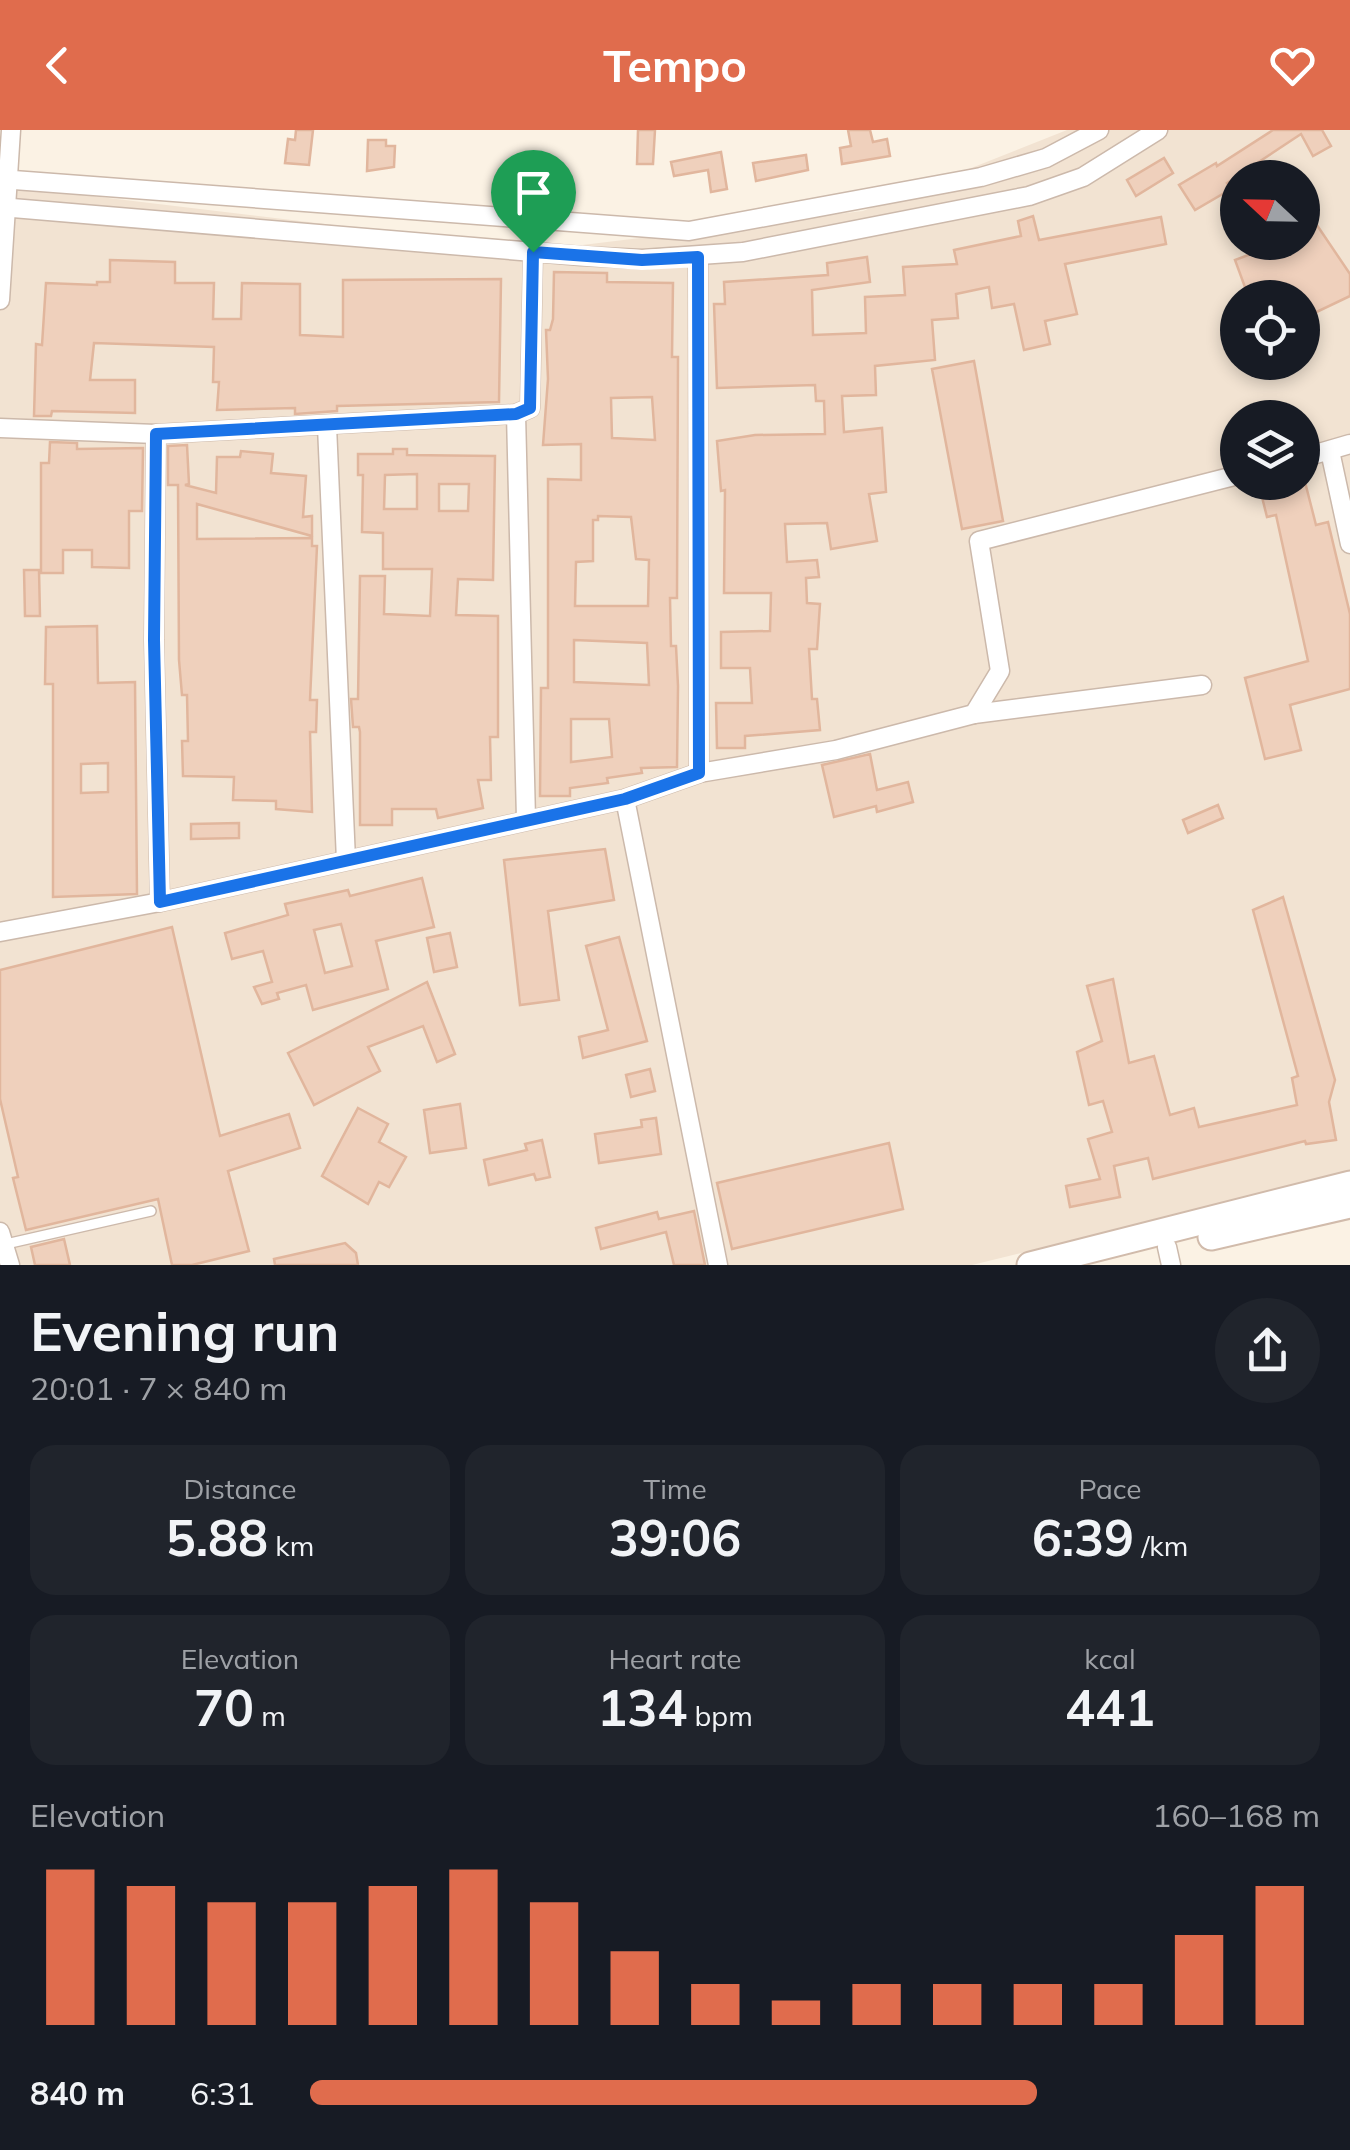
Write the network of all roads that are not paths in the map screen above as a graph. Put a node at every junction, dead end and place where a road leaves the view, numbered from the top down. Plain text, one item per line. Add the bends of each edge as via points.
1 (11, 130) edge
2 (1098, 130) edge
3 (1158, 130) edge
4 (4, 179) edge
5 (3, 207) edge
6 (533, 252) junction
7 (698, 257) junction
8 (0, 300) edge
9 (516, 414) junction
10 (327, 426) junction
11 (0, 428) edge
12 (156, 434) junction
13 (1350, 444) edge
14 (1330, 451) junction
15 (1320, 454) edge
16 (1220, 480) edge
17 (1350, 544) edge
18 (1202, 685) dead end
19 (974, 714) junction
20 (699, 773) junction
21 (625, 799) junction
22 (526, 819) junction
23 (346, 860) junction
24 (160, 902) junction
25 (0, 932) edge
26 (1350, 1184) edge
27 (1350, 1205) edge
28 (151, 1210) dead end
29 (3, 1238) edge
30 (1170, 1256) edge
31 (10, 1265) edge
32 (718, 1265) edge
33 (1030, 1265) edge
34 (1094, 1265) edge

1 - 4 street
2 - 4 street via 1046,158 999,172 689,231
3 - 7 street via 1083,177 1028,196
4 - 5 street
5 - 6 street
5 - 8 street
6 - 7 street
6 - 9 street via 530,408
7 - 20 street
9 - 10 street
9 - 22 street
10 - 12 street
10 - 23 street
11 - 12 street
12 - 24 street
13 - 14 street
14 - 15 street
14 - 17 street
16 - 19 street via 980,541 1000,671
18 - 19 street
19 - 20 street via 836,750
20 - 21 street
21 - 22 street
21 - 32 street
22 - 23 street
23 - 24 street
24 - 25 street
26 - 33 main road
27 - 30 main road
28 - 29 lane
29 - 31 street
30 - 34 main road

